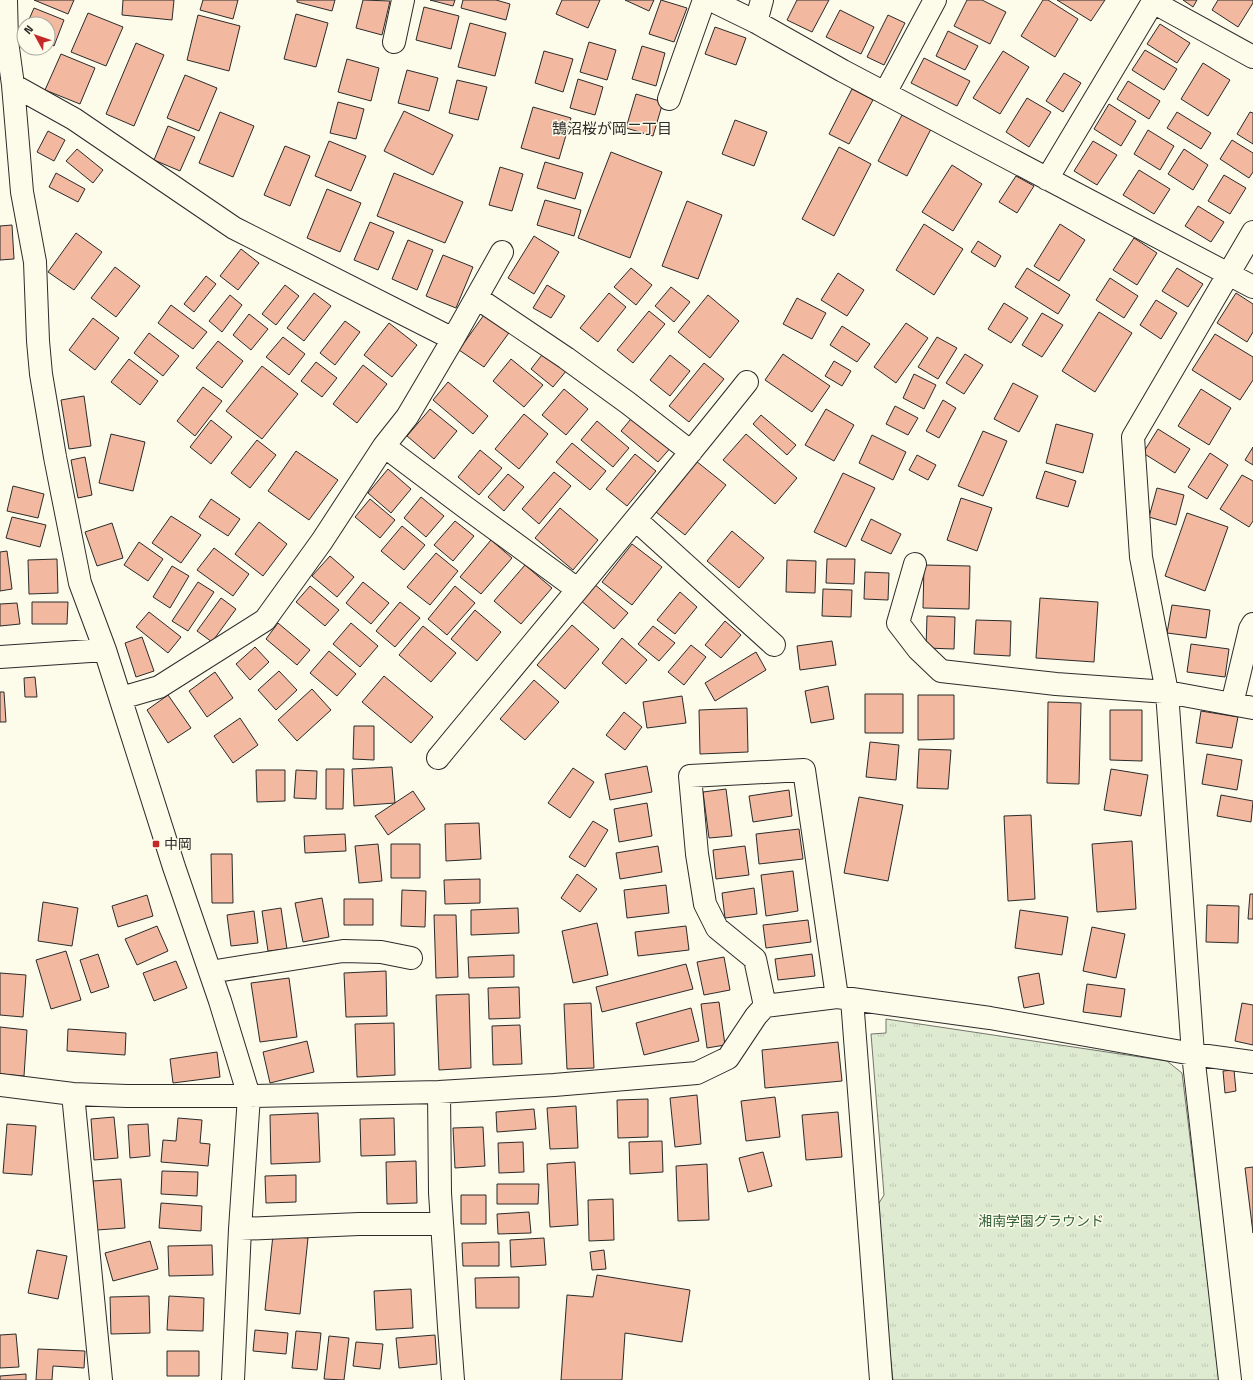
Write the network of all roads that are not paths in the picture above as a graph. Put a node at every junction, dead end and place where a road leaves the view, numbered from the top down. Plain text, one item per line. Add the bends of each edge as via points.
1 (6, 0) edge
2 (403, 0) edge
3 (704, 0) edge
4 (711, 0) edge
5 (762, 0) edge
6 (935, 0) edge
7 (1153, 1) edge
8 (756, 22) junction
9 (3, 41) edge
10 (394, 42) dead end
11 (1253, 57) edge
12 (14, 85) junction
13 (885, 93) junction
14 (669, 99) dead end
15 (1047, 179) junction
16 (1253, 232) edge
17 (502, 252) dead end
18 (1228, 274) junction
19 (1253, 287) edge
20 (476, 298) junction
21 (453, 339) junction
22 (747, 382) dead end
23 (384, 446) junction
24 (691, 452) junction
25 (636, 520) junction
26 (915, 564) dead end
27 (577, 589) junction
28 (1253, 624) edge
29 (774, 645) dead end
30 (105, 650) junction
31 (0, 657) edge
32 (1167, 692) junction
33 (121, 698) junction
34 (1243, 706) edge
35 (438, 758) dead end
36 (410, 958) dead end
37 (210, 972) junction
38 (844, 998) junction
39 (766, 1006) junction
40 (1193, 1054) junction
41 (1253, 1062) edge
42 (0, 1085) edge
43 (439, 1092) junction
44 (73, 1094) junction
45 (249, 1096) junction
46 (442, 1224) junction
47 (240, 1230) junction
48 (101, 1380) edge
49 (233, 1380) edge
50 (454, 1380) edge
51 (882, 1380) edge
52 (1230, 1380) edge

1 - 9 street
2 - 10 street
3 - 14 street
4 - 8 street
5 - 8 street
6 - 13 street
7 - 11 street
7 - 15 street
8 - 13 street
9 - 12 street
12 - 21 street via 74,119 234,228
12 - 30 street via 22,192 35,262 41,374 80,583
13 - 15 street
15 - 18 street
16 - 18 street
17 - 20 street
18 - 19 street
18 - 32 street via 1133,437 1141,556
20 - 21 street
20 - 24 street via 566,358
21 - 23 street via 408,417
22 - 24 street
23 - 27 street
23 - 33 street via 322,541 265,620 159,687
24 - 25 street
25 - 27 street
25 - 29 street
26 - 32 street via 898,623 918,649 942,672
27 - 35 street
28 - 34 street via 1250,629
30 - 31 street
30 - 33 street
32 - 34 street
32 - 40 street
33 - 37 street
36 - 37 street via 381,952 343,951
37 - 45 street
38 - 39 street
38 - 39 street via 804,770 690,776 705,904 717,928 755,959
38 - 40 street via 990,1018
38 - 51 street
39 - 43 street via 756,1016 728,1058 697,1072
40 - 41 street
40 - 52 street
42 - 44 street
43 - 45 street
43 - 46 street
44 - 45 street
44 - 48 street
45 - 47 street
46 - 47 street via 359,1224
46 - 50 street
47 - 49 street

